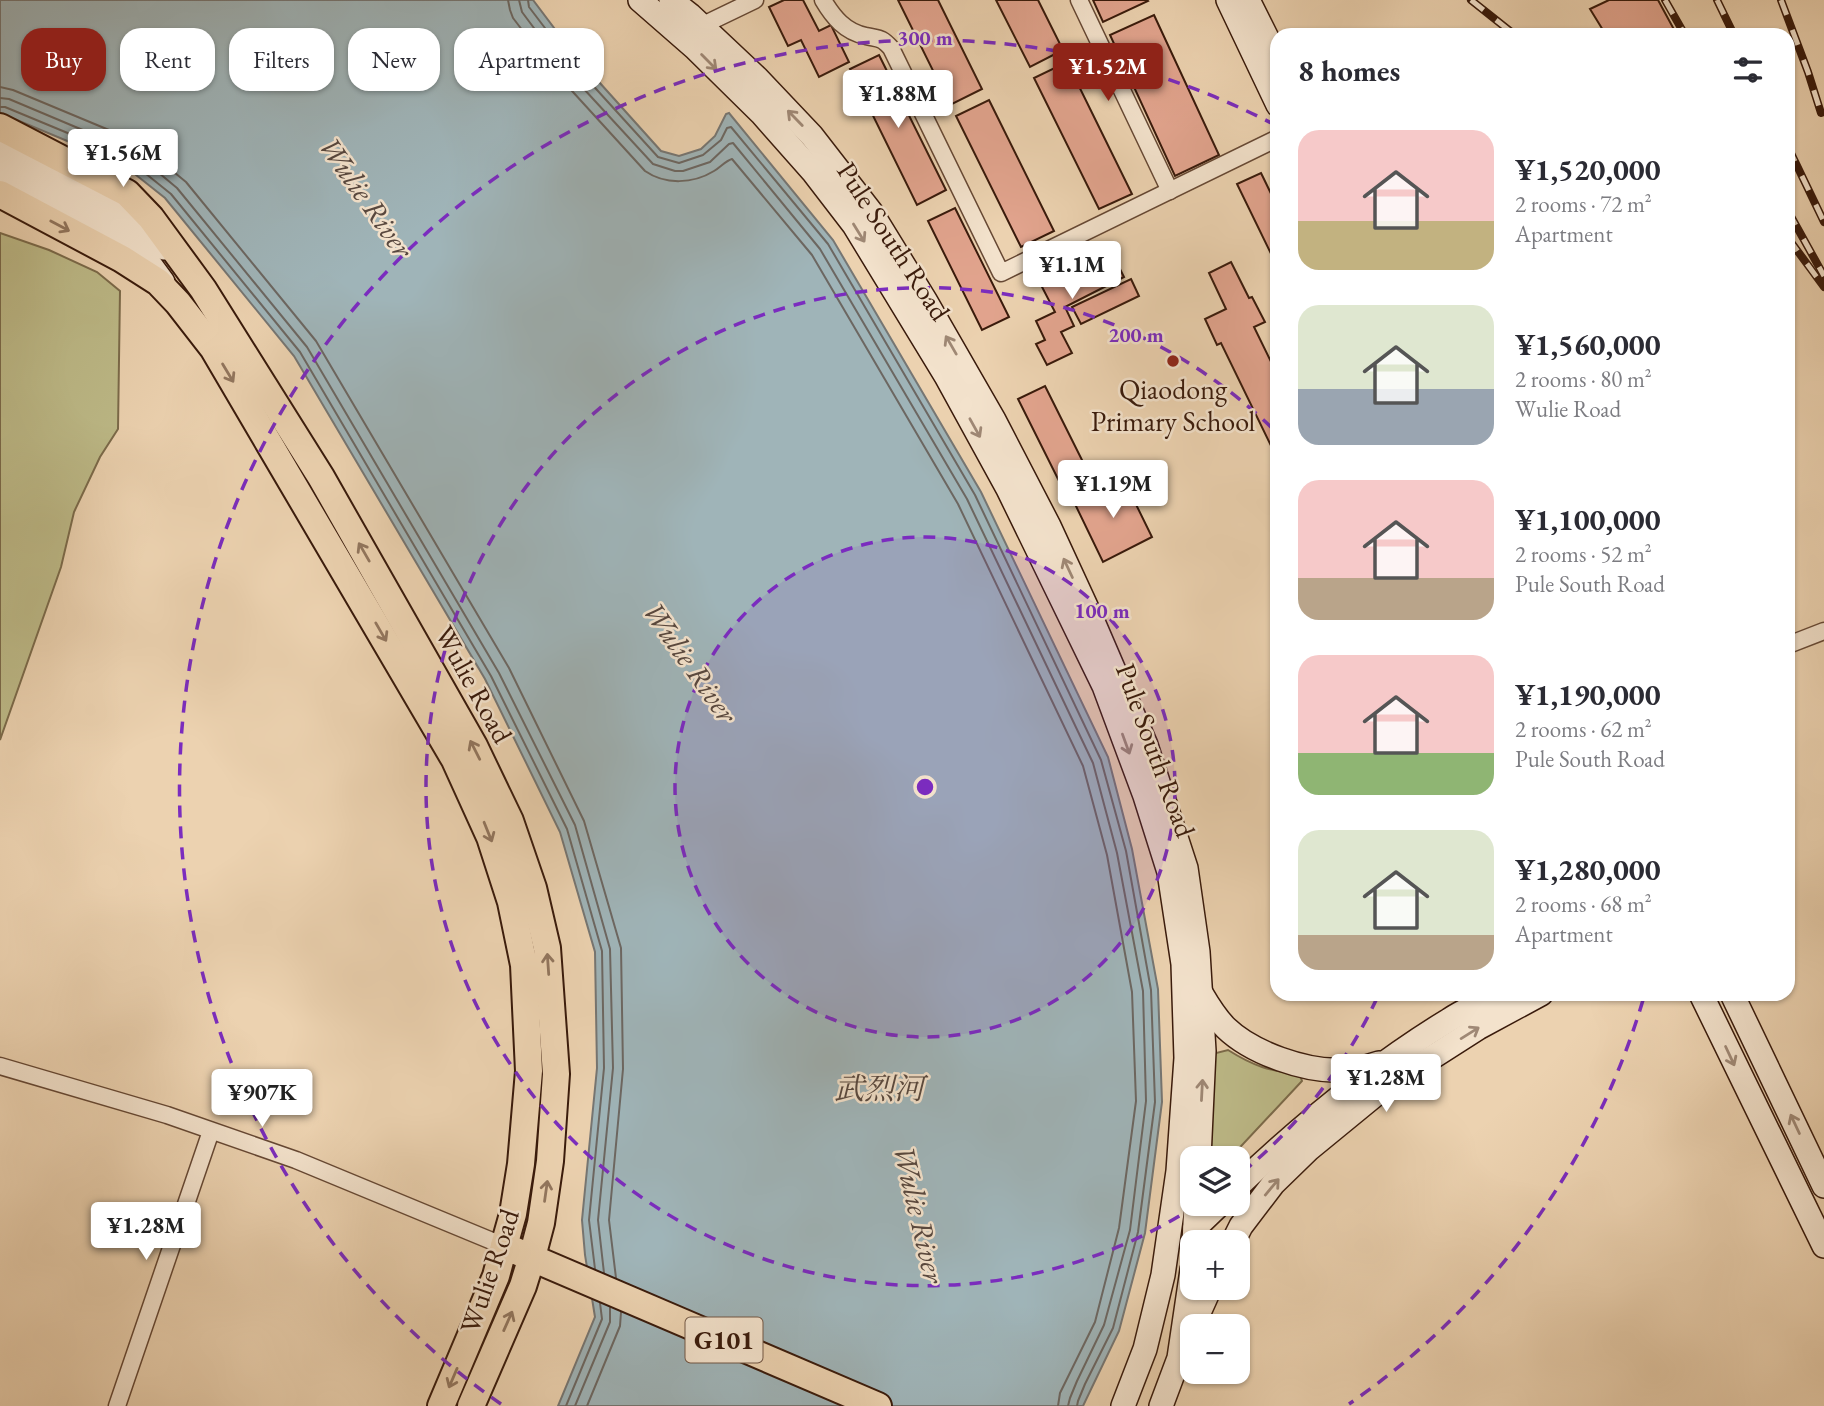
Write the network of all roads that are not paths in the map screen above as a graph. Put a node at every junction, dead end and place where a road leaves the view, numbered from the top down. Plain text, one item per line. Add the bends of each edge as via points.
1 (640, 0) edge
2 (671, 0) edge
3 (755, 0) edge
4 (823, 0) edge
5 (1079, 0) edge
6 (1228, 0) edge
7 (1248, 0) edge
8 (701, 26) junction
9 (1270, 44) edge
10 (1270, 88) edge
11 (0, 127) edge
12 (1270, 142) edge
13 (0, 149) edge
14 (0, 171) edge
15 (1170, 191) junction
16 (0, 194) edge
17 (203, 289) junction
18 (178, 303) junction
19 (1824, 631) edge
20 (1795, 642) edge
21 (1201, 993) junction
22 (1483, 1001) edge
23 (1528, 1001) edge
24 (1704, 1001) edge
25 (1735, 1001) edge
26 (1386, 1062) junction
27 (0, 1066) edge
28 (211, 1130) junction
29 (1200, 1146) edge
30 (1250, 1175) edge
31 (1824, 1185) edge
32 (1210, 1216) edge
33 (1199, 1230) edge
34 (1239, 1230) edge
35 (504, 1246) junction
36 (1824, 1246) edge
37 (532, 1257) junction
38 (1180, 1358) edge
39 (117, 1406) edge
40 (441, 1406) edge
41 (471, 1406) edge
42 (878, 1406) edge
43 (1123, 1406) edge
44 (1161, 1406) edge

1 -> 43 main road, Pule South Road via 761,113 854,225 1008,489 1104,686 1145,796 1169,872 1183,964 1186,1058 1178,1171 1163,1275 1145,1349
2 - 8 main road, Pule South Road
3 - 8 street
4 - 15 street via 853,33 877,37 891,48 1001,273
5 - 15 street
6 - 10 main road
7 - 9 main road
21 -> 8 main road, Pule South Road via 1186,869 1146,745 1091,617 994,420 871,212 812,136
11 - 17 main road, Wulie Road via 127,193
12 - 15 street
13 - 17 main road via 101,201 151,234
14 - 18 main road via 91,216 141,252
16 -> 18 main road, Wulie Road via 122,259 158,282
37 -> 17 main road, Wulie Road via 550,1161 556,1074 547,948 533,888 510,821 474,746 321,477
18 -> 35 main road, Wulie Road via 213,348 448,748 490,837 511,902 524,965 529,1070 521,1164
19 - 20 street
21 - 26 main road via 1225,1027 1264,1053 1339,1070
29 -> 21 main road, Pule South Road via 1204,1051
22 - 26 main road
34 -> 23 main road via 1273,1184 1371,1098
24 -> 36 main road
31 -> 25 main road
26 - 30 main road via 1313,1118
27 - 28 street
28 - 35 street
28 - 39 street
32 - 33 main road
35 - 37 main road, G101
35 -> 40 main road, Wulie Road via 496,1276
41 -> 37 main road, Wulie Road
37 - 42 main road, G101
38 - 44 main road

